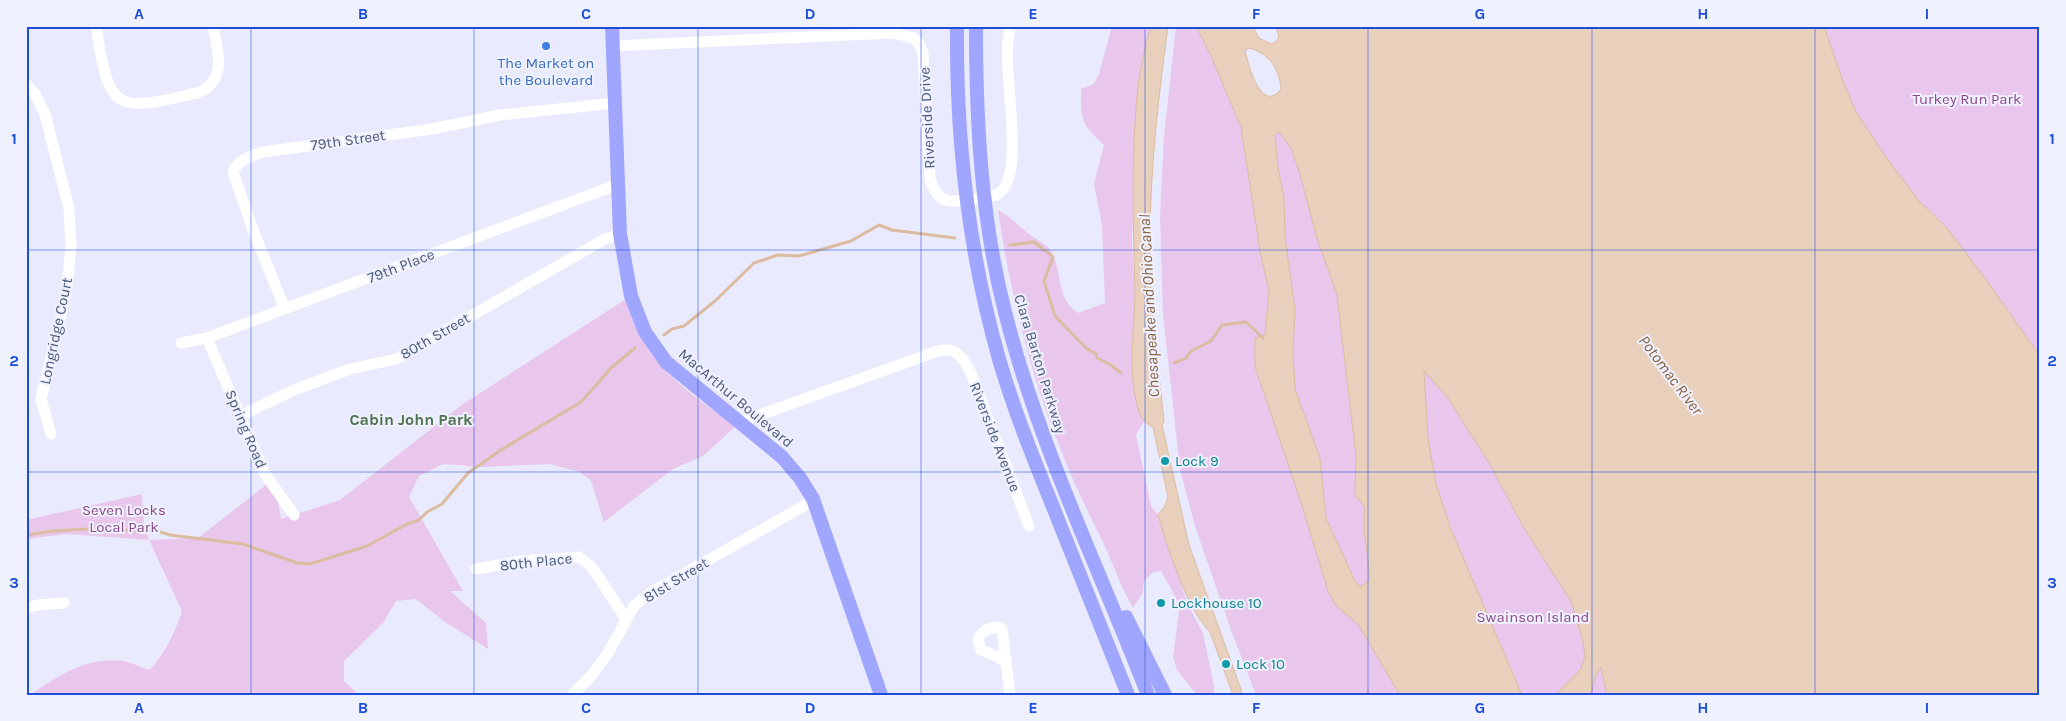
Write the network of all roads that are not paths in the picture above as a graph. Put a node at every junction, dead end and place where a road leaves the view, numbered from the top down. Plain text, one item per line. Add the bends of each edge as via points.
1 (96, 26) edge
2 (213, 26) edge
3 (612, 26) edge
4 (957, 26) edge
5 (976, 26) edge
6 (1011, 26) edge
7 (823, 31) edge
8 (612, 46) junction
9 (26, 84) edge
10 (614, 103) junction
11 (619, 184) junction
12 (620, 234) junction
13 (285, 309) junction
14 (207, 338) junction
15 (181, 343) dead end
16 (240, 416) junction
17 (740, 422) junction
18 (50, 434) dead end
19 (813, 499) junction
20 (294, 515) dead end
21 (1029, 526) dead end
22 (1080, 526) junction
23 (476, 569) dead end
24 (64, 603) dead end
25 (26, 608) edge
26 (626, 619) junction
27 (1005, 662) dead end
28 (572, 695) edge
29 (881, 695) edge
30 (1010, 695) edge
31 (1128, 695) edge
32 (1148, 695) edge
33 (1165, 695) edge

1 - 2 street via 110,88 126,102 147,103 196,93 214,81 219,56
3 - 8 main road, MacArthur Boulevard
4 - 31 main road via 963,178 984,300 1023,433
5 - 22 main road, Clara Barton Parkway via 981,175 986,218 1005,311 1030,395
6 - 7 street, Riverside Drive via 1007,47 1012,141 1010,178 1002,192 996,195 953,201 939,196 930,179 925,67 920,45 914,38 892,33
7 - 8 street
8 - 10 main road, MacArthur Boulevard
9 - 18 street, Longridge Court via 46,114 69,209 71,246 67,289 41,399
10 - 11 main road, MacArthur Boulevard
10 - 13 street, 79th Street via 500,115 432,129 248,156 237,164 233,172
11 - 12 main road, MacArthur Boulevard
11 - 13 street, 79th Place
12 - 16 street, 80th Street via 605,239 396,359 350,368
12 - 17 main road, MacArthur Boulevard via 631,296 645,332 666,362
13 - 14 street, 79th Place
14 - 15 street, 79th Place
14 - 16 street, Spring Road
16 - 20 street, Spring Road via 266,474
17 - 19 main road, MacArthur Boulevard via 782,457
17 - 21 street, Riverside Avenue via 938,351 955,351 970,371
19 - 26 street, 81st Street via 650,593 634,606
19 - 29 main road, MacArthur Boulevard
22 - 32 main road, Clara Barton Parkway
22 - 33 main road
23 - 26 street, 80th Place via 522,561 580,558 592,567
24 - 25 street
26 - 28 street, 81st Street via 608,653
27 - 30 street

